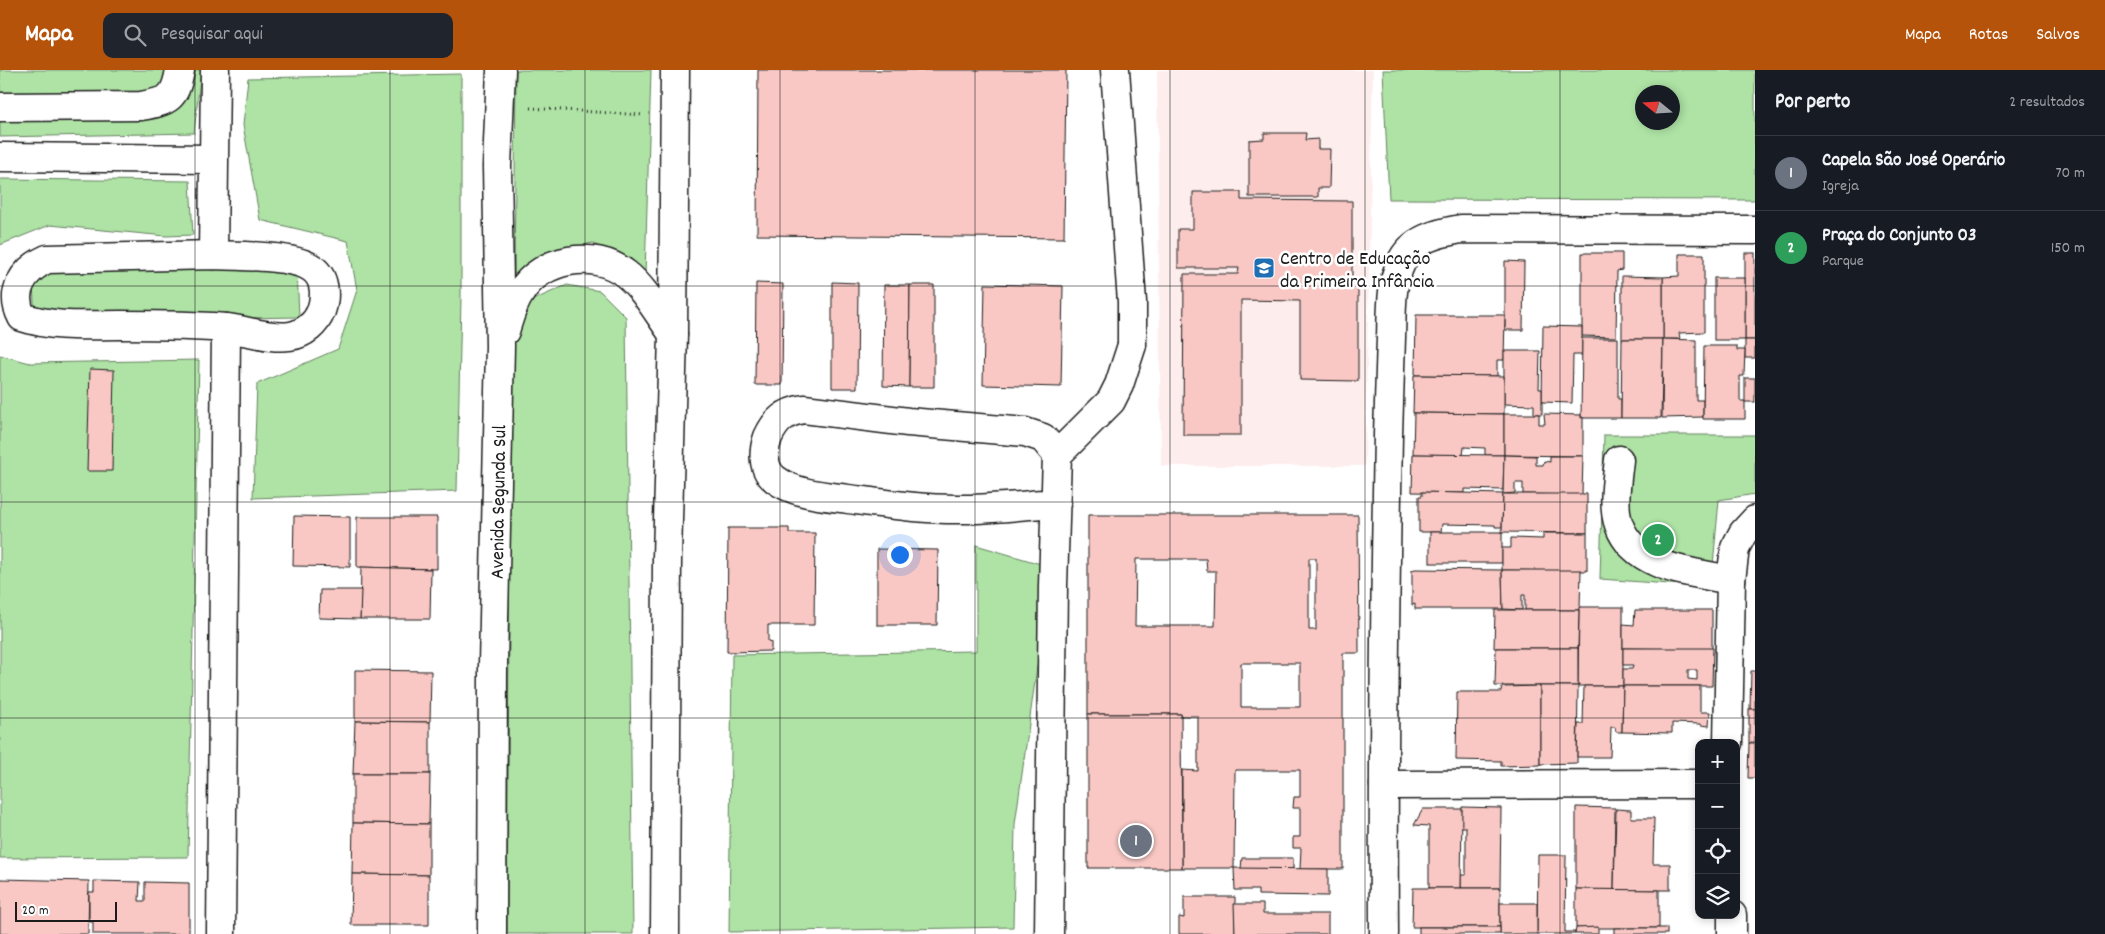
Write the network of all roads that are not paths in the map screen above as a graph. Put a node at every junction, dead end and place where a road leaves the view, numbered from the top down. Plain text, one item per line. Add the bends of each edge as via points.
1 (180, 70) edge
2 (215, 70) edge
3 (501, 70) edge
4 (675, 70) edge
5 (1115, 70) edge
6 (0, 108) edge
7 (0, 157) edge
8 (213, 159) junction
9 (1755, 230) edge
10 (213, 255) junction
11 (226, 328) junction
12 (673, 334) junction
13 (500, 346) junction
14 (1057, 455) junction
15 (1618, 460) dead end
16 (1056, 503) junction
17 (1755, 520) edge
18 (1731, 580) junction
19 (1728, 739) edge
20 (1695, 784) edge
21 (1384, 785) junction
22 (1732, 919) edge
23 (222, 934) edge
24 (492, 934) edge
25 (665, 934) edge
26 (1049, 934) edge
27 (1384, 934) edge
28 (1732, 934) edge

1 - 6 street via 174,93 160,102 141,106
2 - 8 street
3 - 13 street, Avenida Segunda Sul via 498,166
4 - 12 street
5 - 14 street via 1132,302 1132,345 1111,401
7 - 8 street
8 - 10 street
9 - 21 street via 1461,229 1421,241 1401,262 1393,290 1389,388
10 - 11 street via 298,262 311,267 320,277 324,289 318,318 308,329 291,336
10 - 11 street via 47,259 24,275 18,288 17,308 22,317 61,326
11 - 23 street
12 - 13 street via 624,272 584,259 549,266 534,276 518,297
12 - 25 street
13 - 24 street, Avenida Segunda Sul via 493,664
14 - 16 street
14 - 16 street via 1043,438 1024,432 804,409 783,415 774,425 764,451 765,462 774,478 786,486 822,496 964,509
15 - 18 street via 1618,524 1628,542 1654,562
16 - 26 street
17 - 18 street via 1735,548
18 - 19 street
20 - 21 street
21 - 27 street
22 - 28 street

